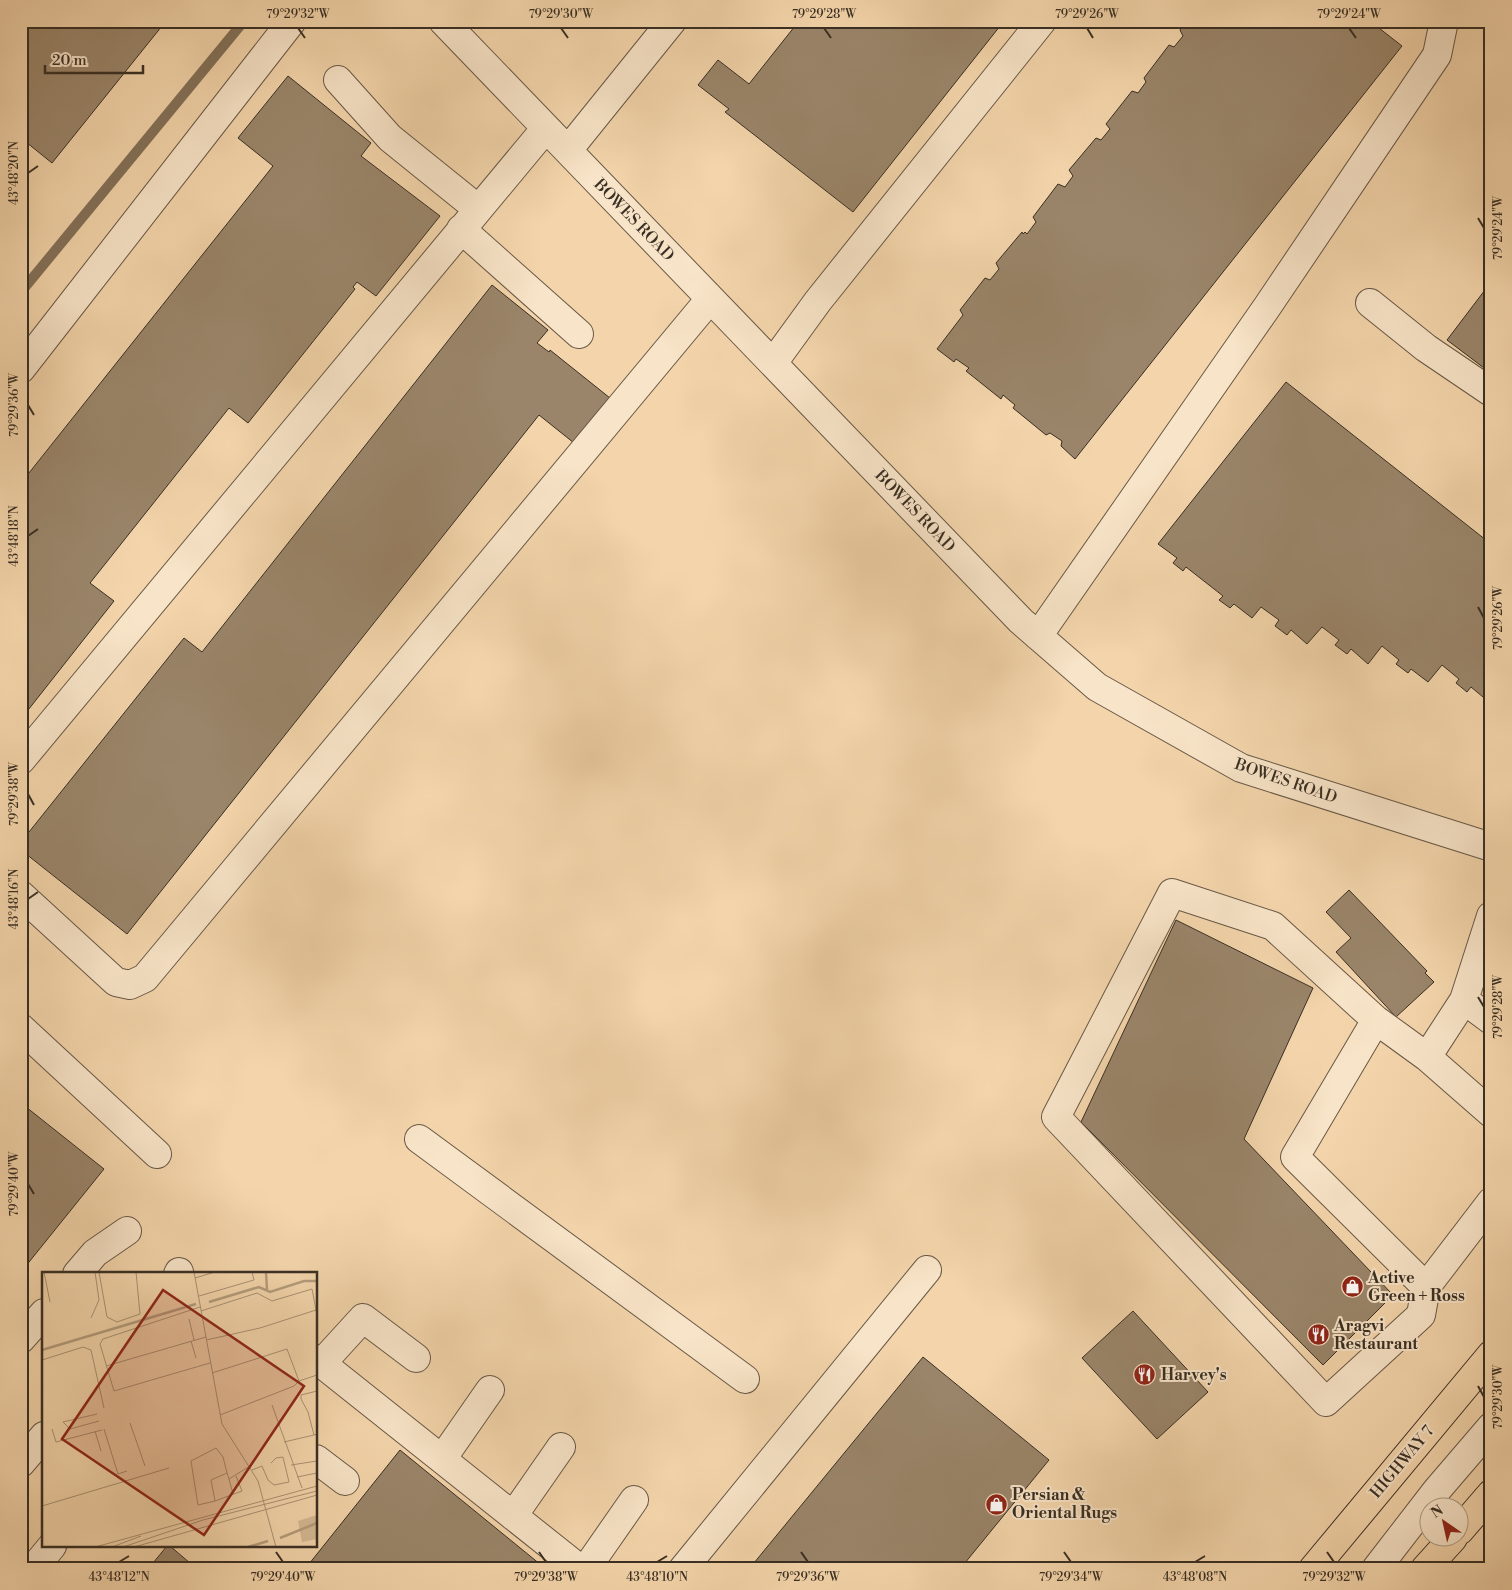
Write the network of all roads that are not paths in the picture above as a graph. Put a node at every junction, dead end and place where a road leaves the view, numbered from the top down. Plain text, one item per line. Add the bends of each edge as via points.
1 (292, 21) edge
2 (443, 21) edge
3 (672, 21) edge
4 (1042, 21) edge
5 (1444, 21) edge
6 (338, 80) dead end
7 (546, 128) junction
8 (568, 150) junction
9 (470, 219) junction
10 (710, 299) junction
11 (1370, 303) dead end
12 (579, 334) dead end
13 (773, 363) junction
14 (21, 369) edge
15 (1491, 392) edge
16 (1038, 636) junction
17 (21, 760) edge
18 (1491, 847) edge
19 (21, 895) edge
20 (1491, 916) edge
21 (1464, 1000) junction
22 (1376, 1020) junction
23 (1491, 1020) edge
24 (21, 1028) edge
25 (1427, 1057) junction
26 (1491, 1113) edge
27 (419, 1139) dead end
28 (157, 1154) dead end
29 (1490, 1207) edge
30 (127, 1231) dead end
31 (927, 1270) dead end
32 (79, 1272) edge
33 (1426, 1288) junction
34 (42, 1315) edge
35 (21, 1339) edge
36 (1491, 1355) edge
37 (416, 1358) dead end
38 (319, 1361) edge
39 (745, 1379) dead end
40 (490, 1390) dead end
41 (1491, 1427) edge
42 (42, 1438) edge
43 (561, 1447) dead end
44 (442, 1459) junction
45 (318, 1461) edge
46 (21, 1463) edge
47 (345, 1481) dead end
48 (1491, 1494) edge
49 (634, 1500) dead end
50 (513, 1516) junction
51 (1470, 1518) edge
52 (50, 1548) edge
53 (1444, 1548) edge
54 (33, 1569) edge
55 (580, 1569) edge
56 (586, 1569) edge
57 (683, 1569) edge
58 (1313, 1569) edge
59 (1376, 1569) edge
60 (1425, 1569) edge

1 - 14 street
2 - 7 street, BOWES ROAD
3 - 8 street
4 - 13 street via 818,301
5 - 16 street via 1437,55 1267,308
6 - 9 street
7 - 8 street, BOWES ROAD
7 - 9 street
8 - 10 street, BOWES ROAD
9 - 12 street
9 - 17 street
10 - 13 street, BOWES ROAD
10 - 19 street via 145,978 130,985 116,982
11 - 15 street via 1426,348
13 - 16 street, BOWES ROAD
16 - 18 street, BOWES ROAD via 1097,687 1241,768
20 - 21 street
21 - 23 street
21 - 25 street
22 - 25 street
22 - 33 street via 1295,1157
22 - 33 street via 1273,926 1172,893 1056,1117 1326,1402 1421,1315
24 - 28 street
25 - 26 street
27 - 39 street
29 - 33 street
30 - 32 street via 95,1253
31 - 57 street
34 - 35 street
36 - 58 main road, HIGHWAY 7
37 - 38 street via 363,1318
38 - 44 street
40 - 44 street
41 - 59 street
42 - 46 street
43 - 50 street
44 - 50 street
45 - 47 street
48 - 51 main road
49 - 56 street
50 - 55 street
52 - 54 street
53 - 60 main road

